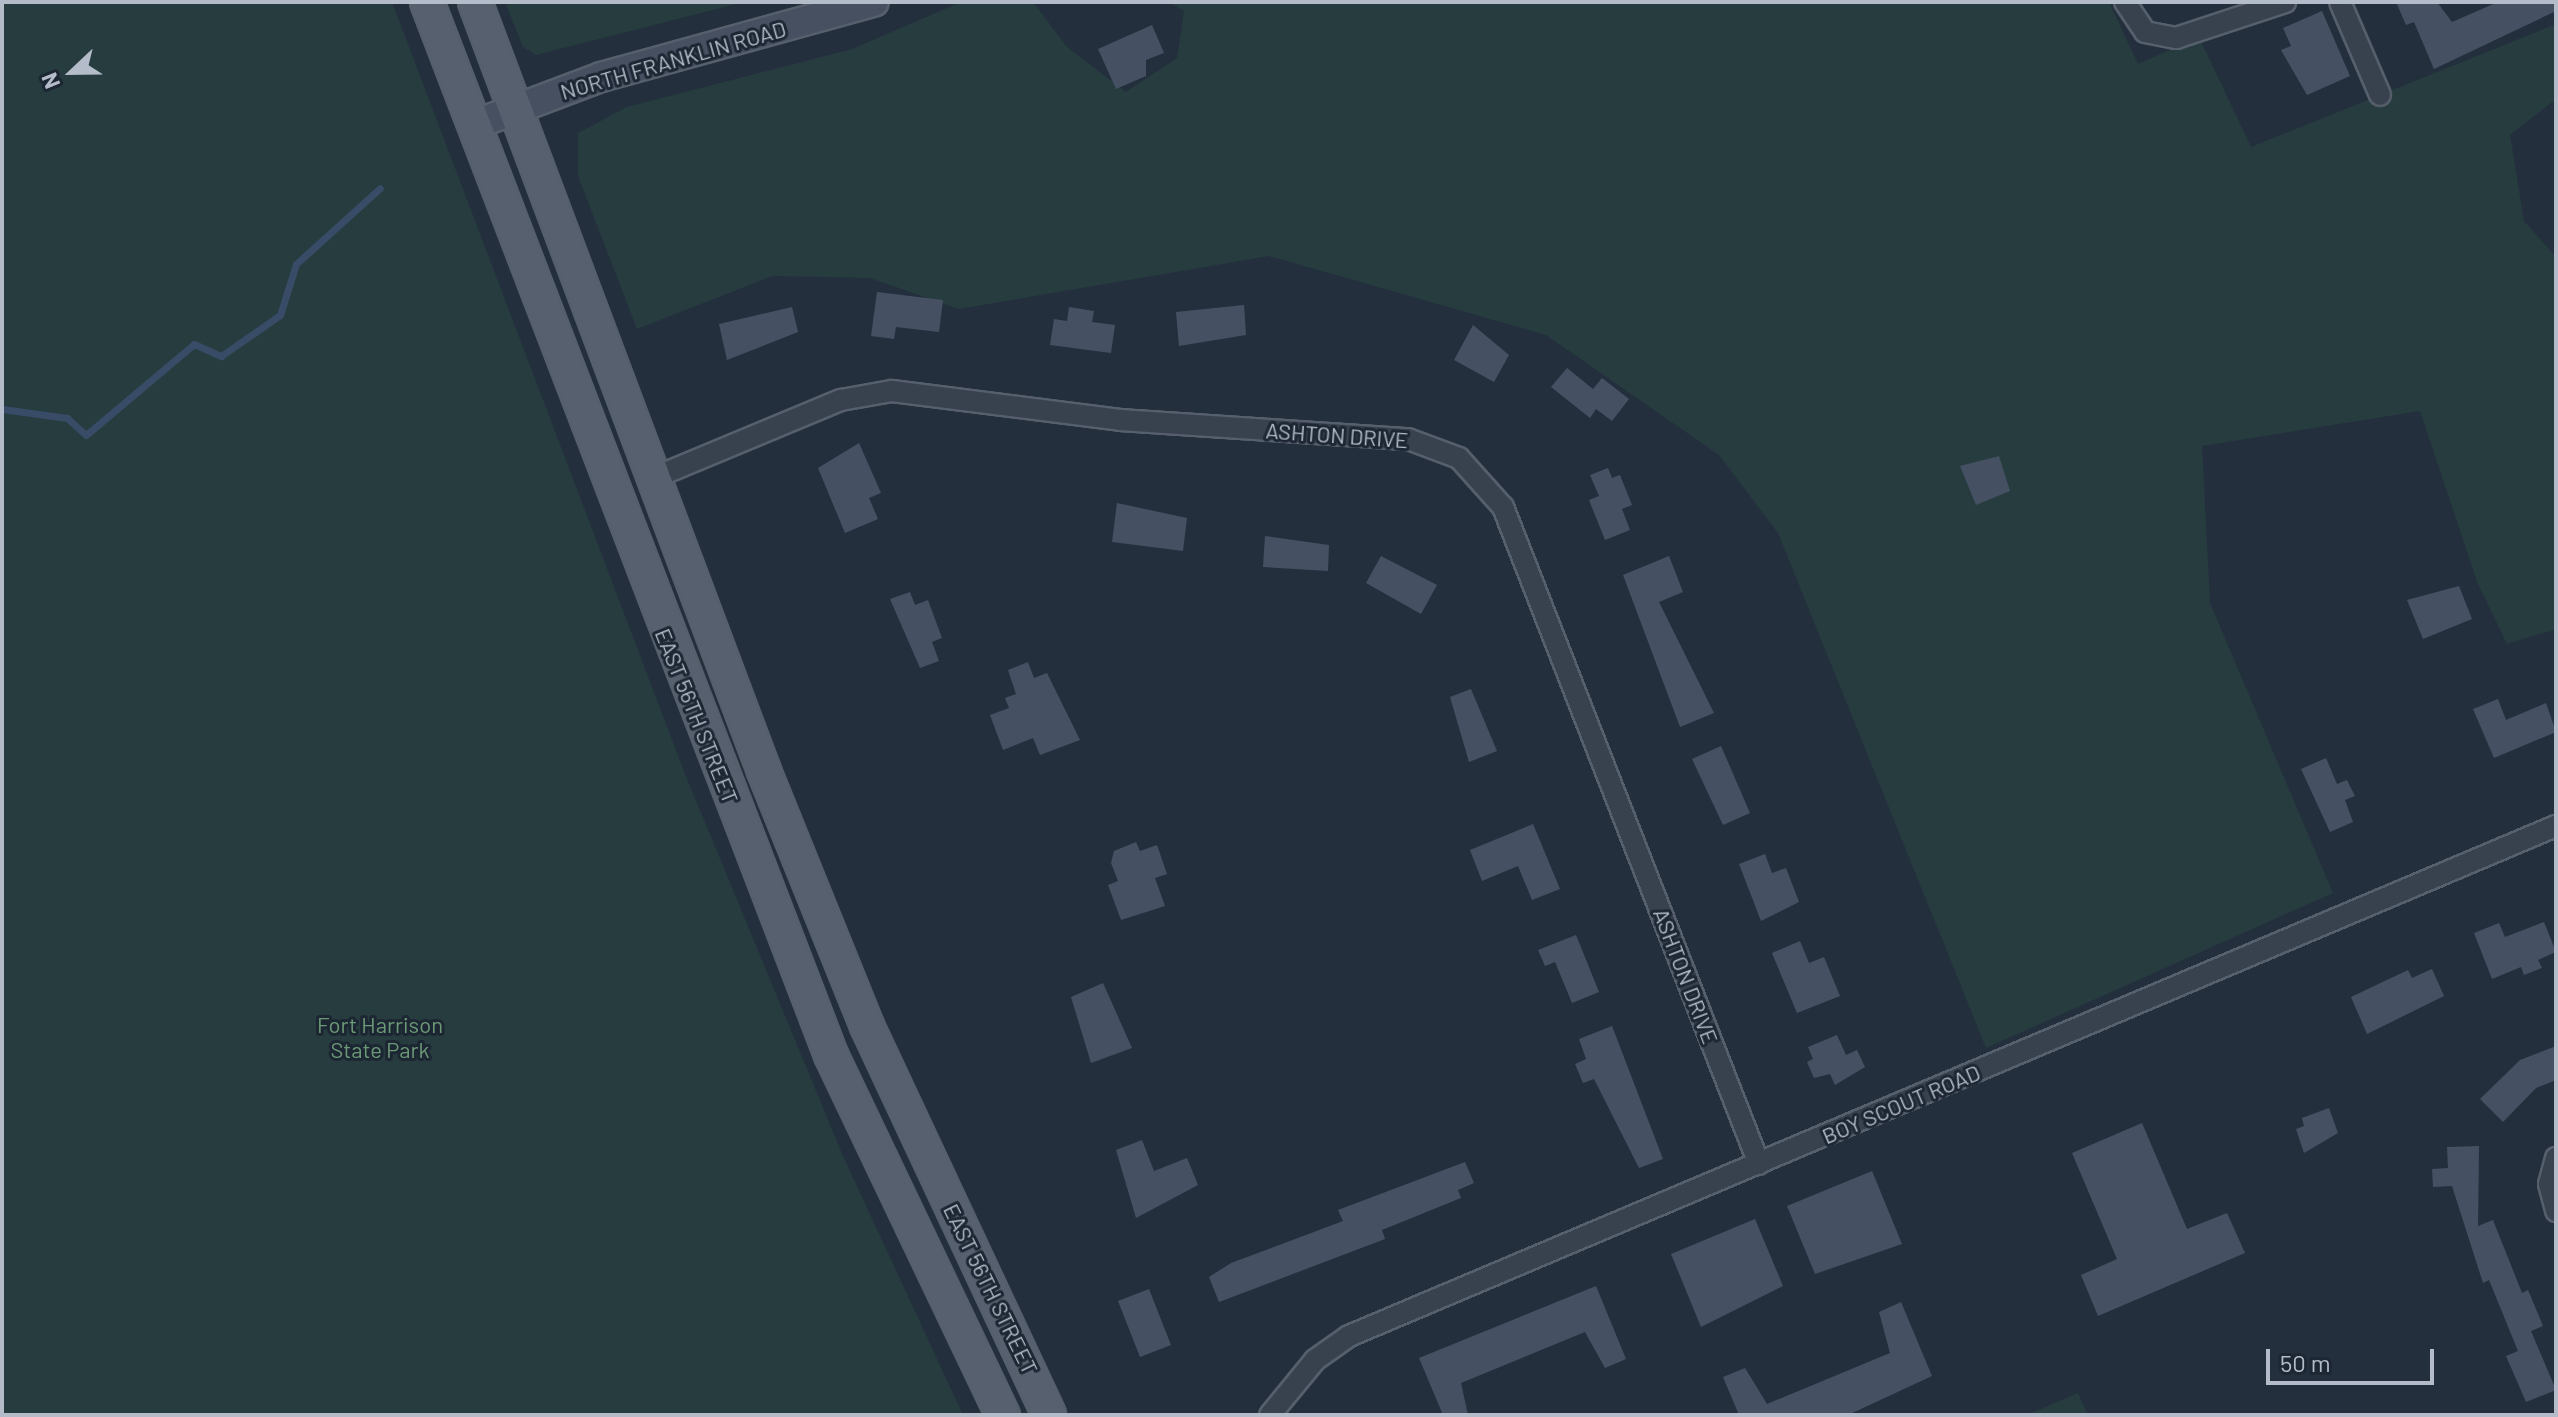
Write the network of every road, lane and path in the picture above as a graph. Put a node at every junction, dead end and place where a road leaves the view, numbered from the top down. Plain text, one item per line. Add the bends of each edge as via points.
1 (427, 2) edge
2 (475, 2) edge
3 (874, 2) edge
4 (2125, 2) edge
5 (2285, 2) edge
6 (2340, 2) edge
7 (2380, 95) dead end
8 (515, 107) junction
9 (474, 125) junction
10 (651, 479) junction
11 (2556, 826) edge
12 (2554, 1161) edge
13 (1759, 1164) junction
14 (2556, 1211) edge
15 (1003, 1415) edge
16 (1049, 1415) edge
17 (1270, 1415) edge

1 - 9 main road, EAST 56TH STREET
2 - 8 main road, EAST 56TH STREET
3 - 8 main road, NORTH FRANKLIN ROAD
4 - 5 street via 2145,32 2176,38
6 - 7 street
8 - 9 main road, NORTH FRANKLIN ROAD
8 - 10 main road, EAST 56TH STREET
9 - 15 main road, EAST 56TH STREET via 831,1055
10 - 13 street, ASHTON DRIVE via 828,405 892,391 1149,423 1408,439 1459,458 1503,507
10 - 16 main road, EAST 56TH STREET via 867,1026
11 - 13 street, BOY SCOUT ROAD
12 - 14 street
13 - 17 street, BOY SCOUT ROAD via 1349,1336 1315,1360

